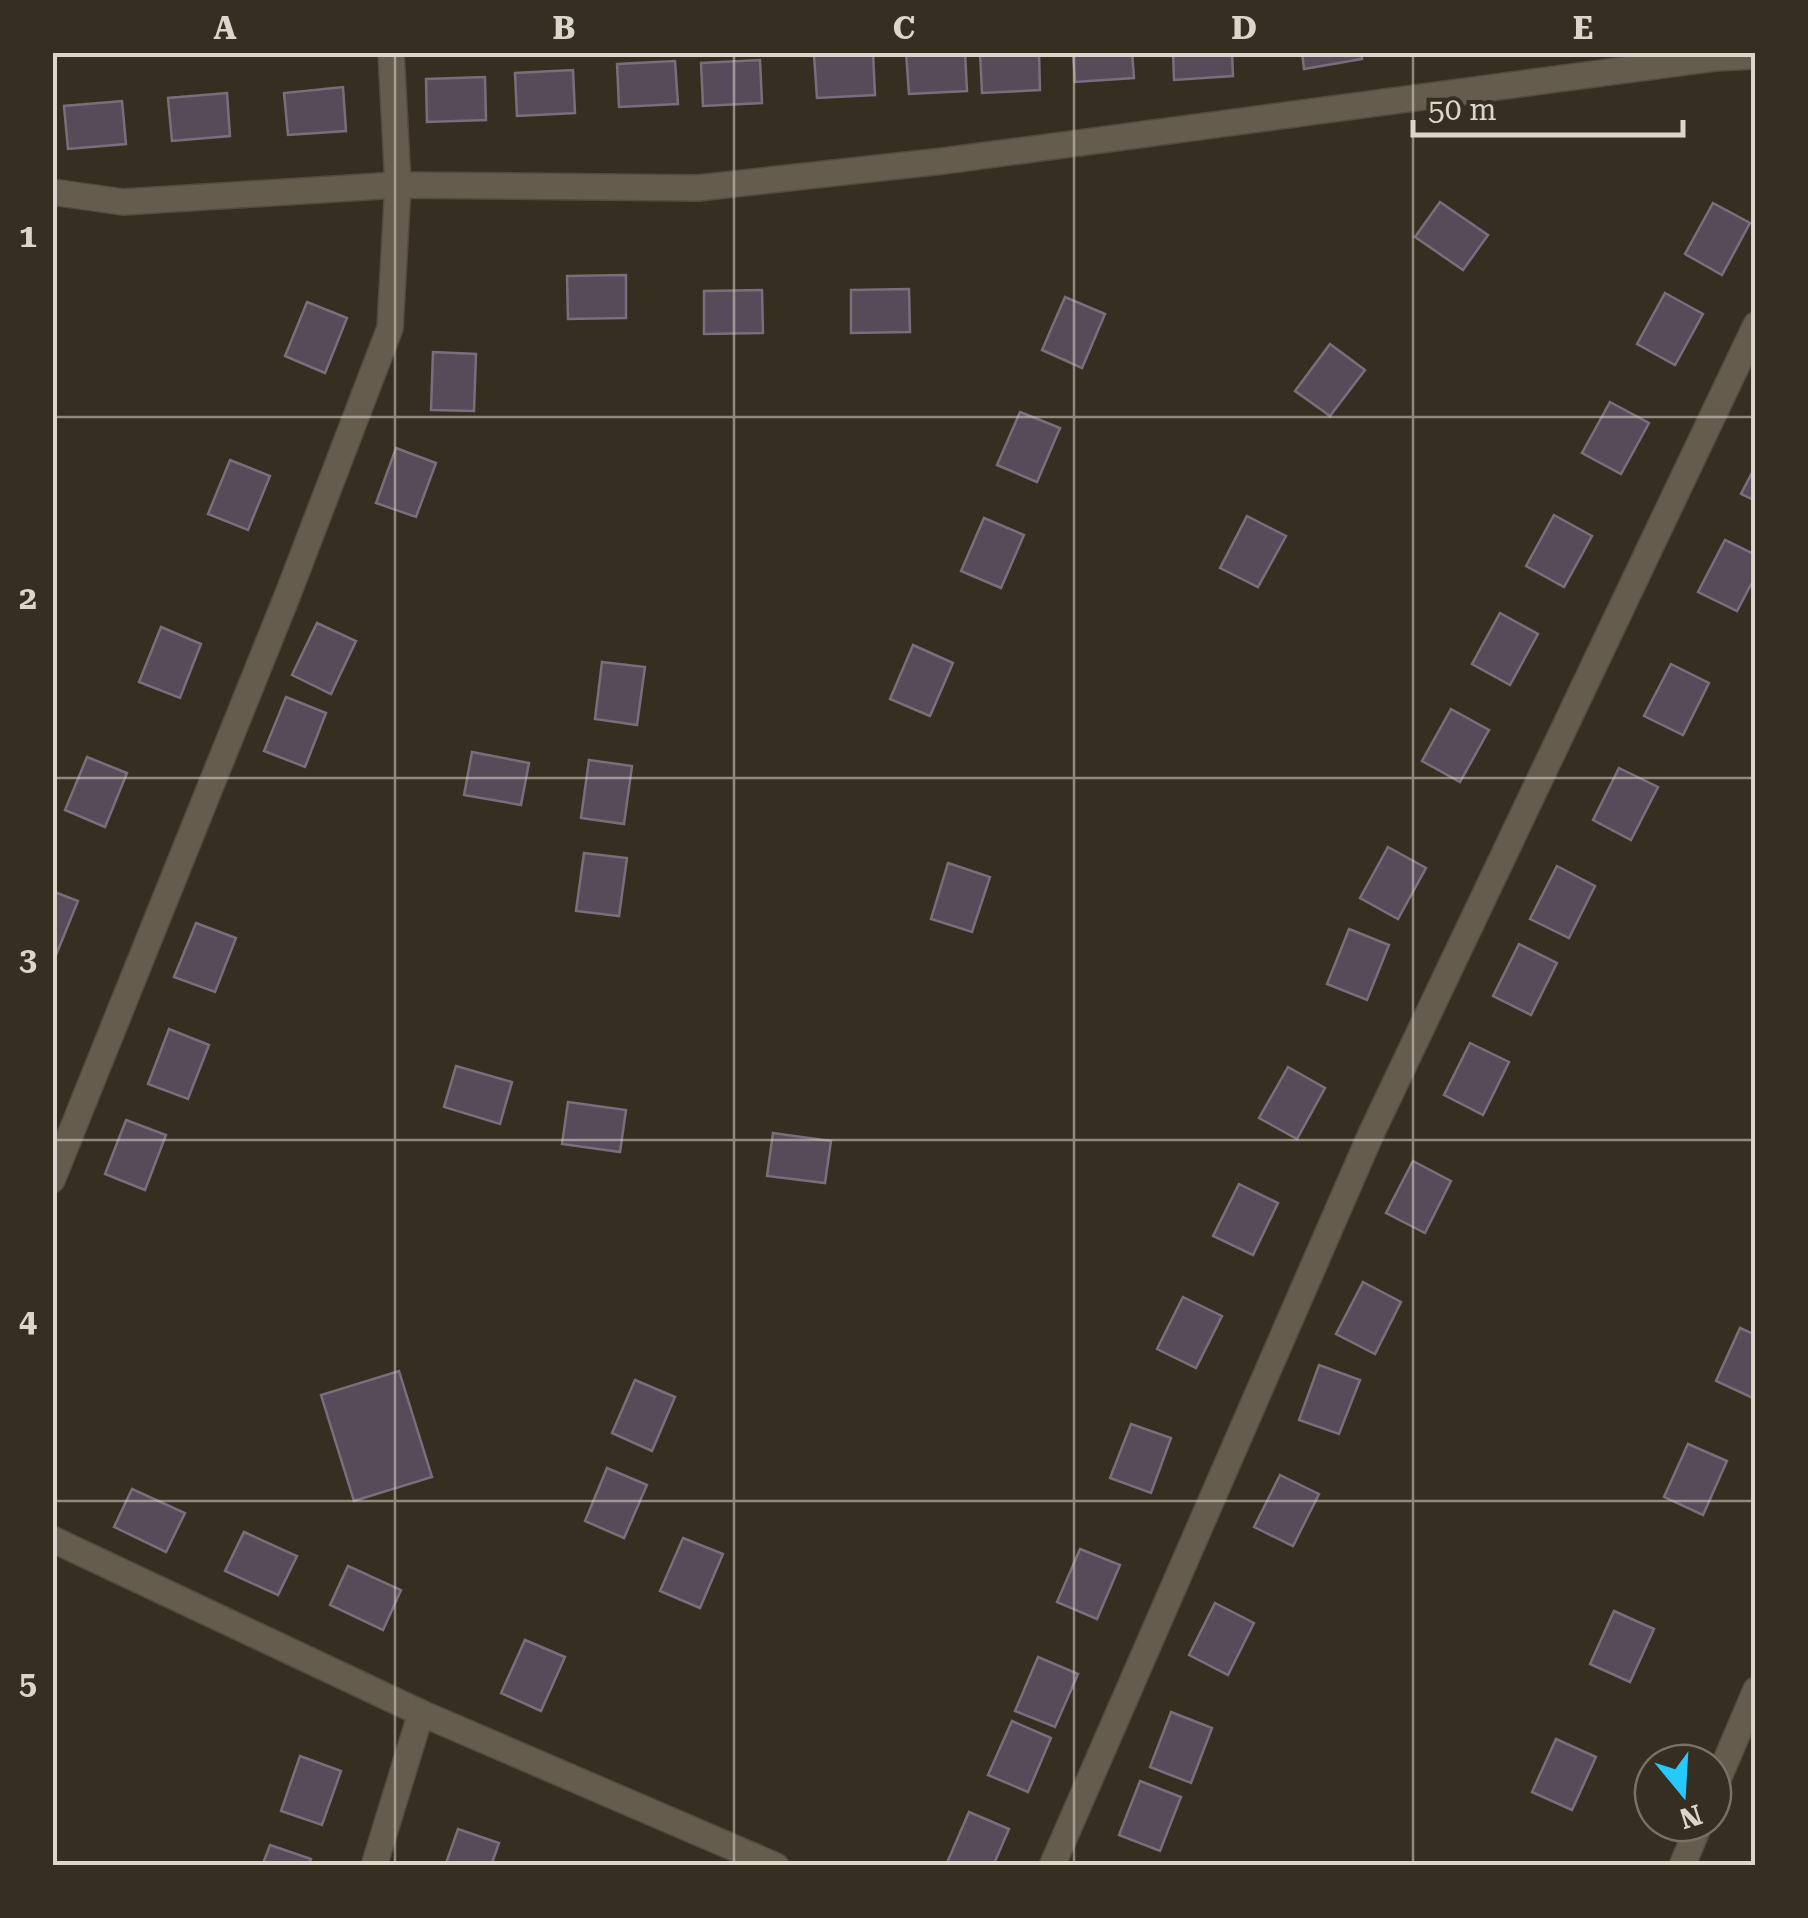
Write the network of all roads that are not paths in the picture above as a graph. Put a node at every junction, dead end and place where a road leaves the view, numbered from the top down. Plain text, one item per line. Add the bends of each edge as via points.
1 (390, 52) edge
2 (1714, 56) edge
3 (1756, 56) edge
4 (398, 185) junction
5 (52, 192) edge
6 (1756, 325) edge
7 (52, 1180) edge
8 (52, 1539) edge
9 (1756, 1690) edge
10 (421, 1713) junction
11 (1733, 1744) edge
12 (374, 1866) edge
13 (776, 1866) edge
14 (1052, 1866) edge

1 - 4 street
2 - 3 street
2 - 4 street via 698,188
4 - 5 street via 123,202
4 - 7 street via 390,328
6 - 14 street via 1371,1134
8 - 10 street
9 - 11 street
10 - 12 street
10 - 13 street

